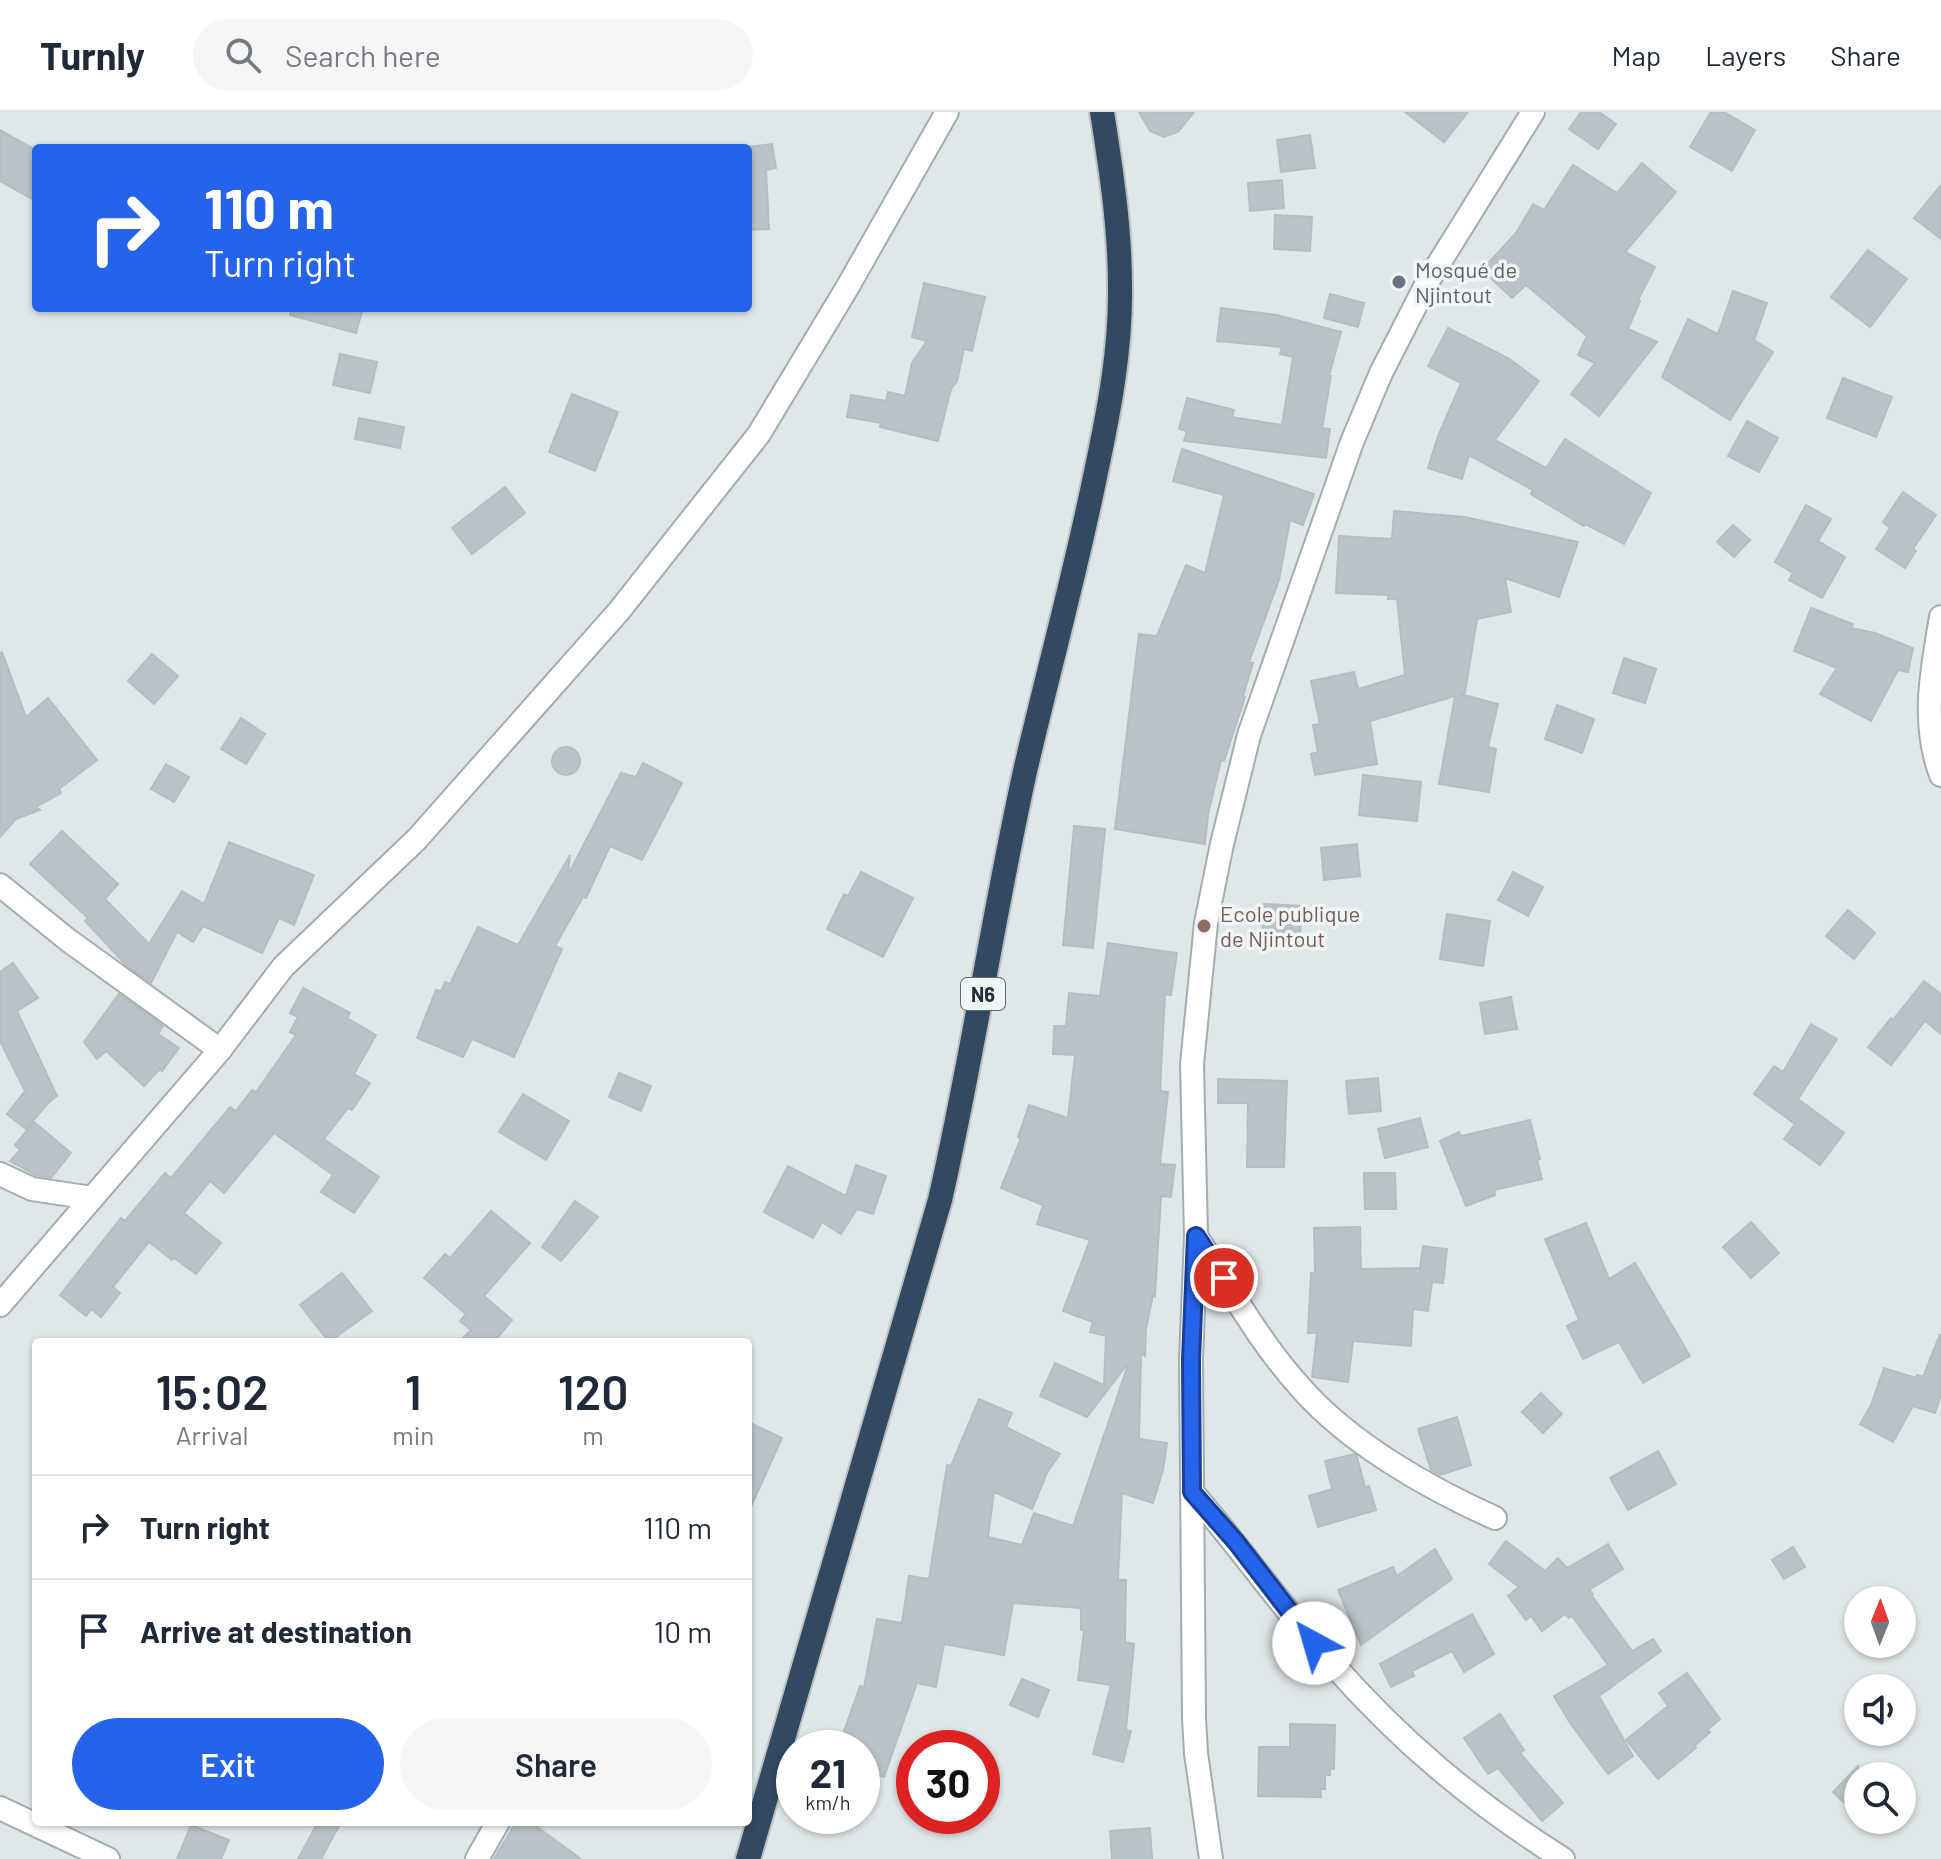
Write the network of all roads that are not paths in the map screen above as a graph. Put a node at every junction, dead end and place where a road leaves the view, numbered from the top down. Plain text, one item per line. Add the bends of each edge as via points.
1 (947, 112) edge
2 (1102, 112) edge
3 (1533, 112) edge
4 (1941, 617) edge
5 (1941, 775) edge
6 (0, 885) edge
7 (220, 1050) junction
8 (0, 1174) edge
9 (92, 1198) junction
10 (1196, 1236) junction
11 (0, 1305) edge
12 (1192, 1492) junction
13 (1495, 1518) dead end
14 (0, 1808) edge
15 (32, 1823) edge
16 (38, 1826) edge
17 (496, 1826) edge
18 (108, 1859) edge
19 (477, 1859) edge
20 (748, 1859) edge
21 (1211, 1859) edge
22 (1563, 1859) edge

1 - 7 street via 759,434 598,635 417,839 283,967
2 - 20 highway, N6 via 1120,287 1110,404 1026,768 940,1200
3 - 10 street via 1428,281 1381,373 1249,735 1206,923 1196,1005
4 - 5 street via 1928,711
6 - 7 street
7 - 9 street
8 - 9 street via 32,1189
9 - 11 street
10 - 12 street
10 - 13 street via 1302,1390 1392,1464
12 - 21 street via 1194,1718
12 - 22 street via 1378,1714 1474,1800
14 - 15 street
16 - 18 street
17 - 19 street

